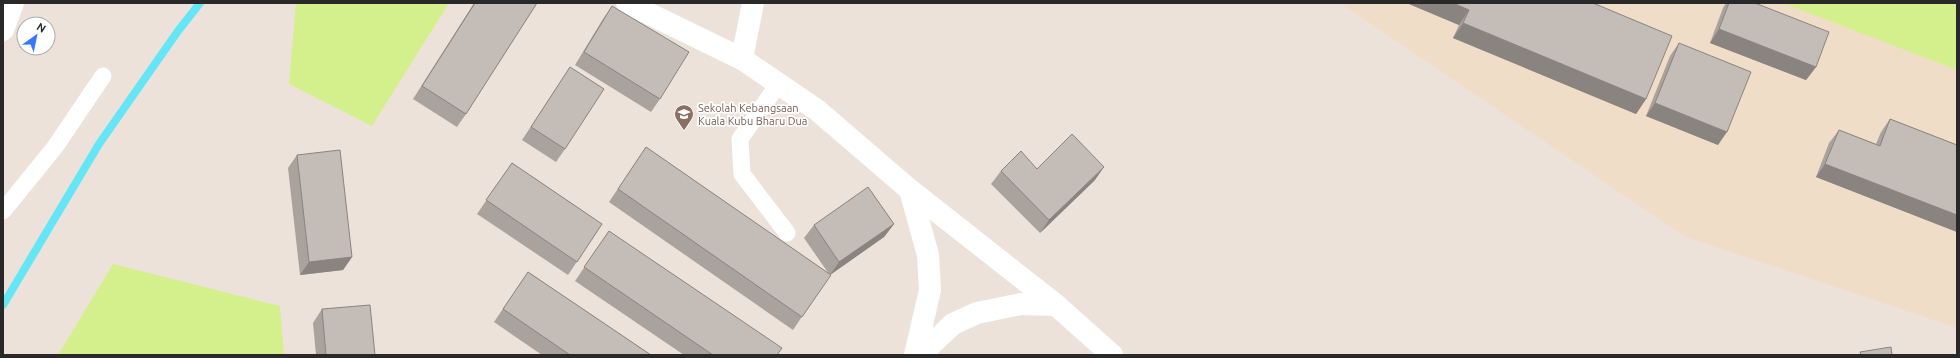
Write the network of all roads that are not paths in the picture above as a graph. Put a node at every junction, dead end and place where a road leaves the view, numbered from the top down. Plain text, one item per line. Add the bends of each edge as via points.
1 (13, 3) edge
2 (627, 3) edge
3 (754, 3) edge
4 (3, 30) edge
5 (742, 59) junction
6 (103, 76) dead end
7 (779, 83) junction
8 (910, 190) junction
9 (3, 211) edge
10 (788, 233) dead end
11 (1056, 305) junction
12 (915, 355) edge
13 (920, 355) edge
14 (1112, 355) edge

1 - 4 street
2 - 5 street
3 - 5 street
5 - 7 street
6 - 9 lane via 55,147
7 - 8 street via 817,110
7 - 10 lane via 740,139 742,174
8 - 11 street
8 - 12 street via 928,255 930,290
11 - 13 street via 1021,304 977,312 953,324
11 - 14 street

